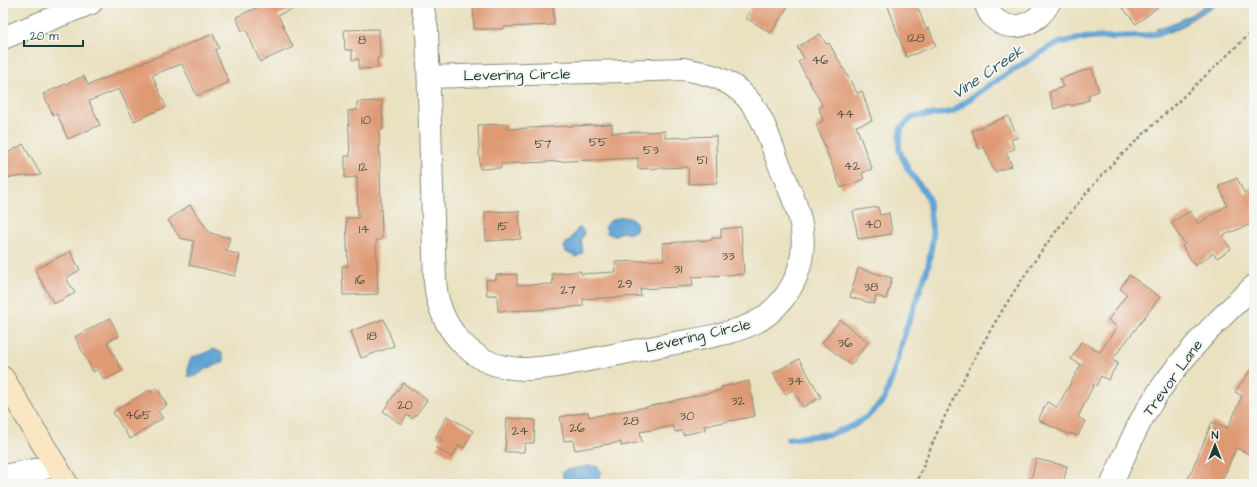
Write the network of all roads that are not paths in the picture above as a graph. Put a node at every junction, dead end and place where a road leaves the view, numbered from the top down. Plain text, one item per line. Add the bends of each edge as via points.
1 (91, 3) edge
2 (422, 3) edge
3 (985, 3) edge
4 (1049, 3) edge
5 (3, 38) edge
6 (429, 77) junction
7 (1254, 286) edge
8 (3, 378) edge
9 (56, 466) junction
10 (3, 476) edge
11 (67, 484) edge
12 (1112, 484) edge

1 - 5 street
2 - 6 street, Levering Circle via 427,30
3 - 4 street via 991,15 1002,23 1015,26 1028,24 1039,18
6 - 6 street, Levering Circle via 435,282 438,300 455,336 470,351 488,362 506,368 551,367 735,330 767,316 792,287 800,269 803,251 798,212 758,113 747,98 731,84 710,74 684,70
7 - 12 street, Trevor Lane via 1209,329 1171,375 1147,410
8 - 9 main road
9 - 10 street
9 - 11 main road

